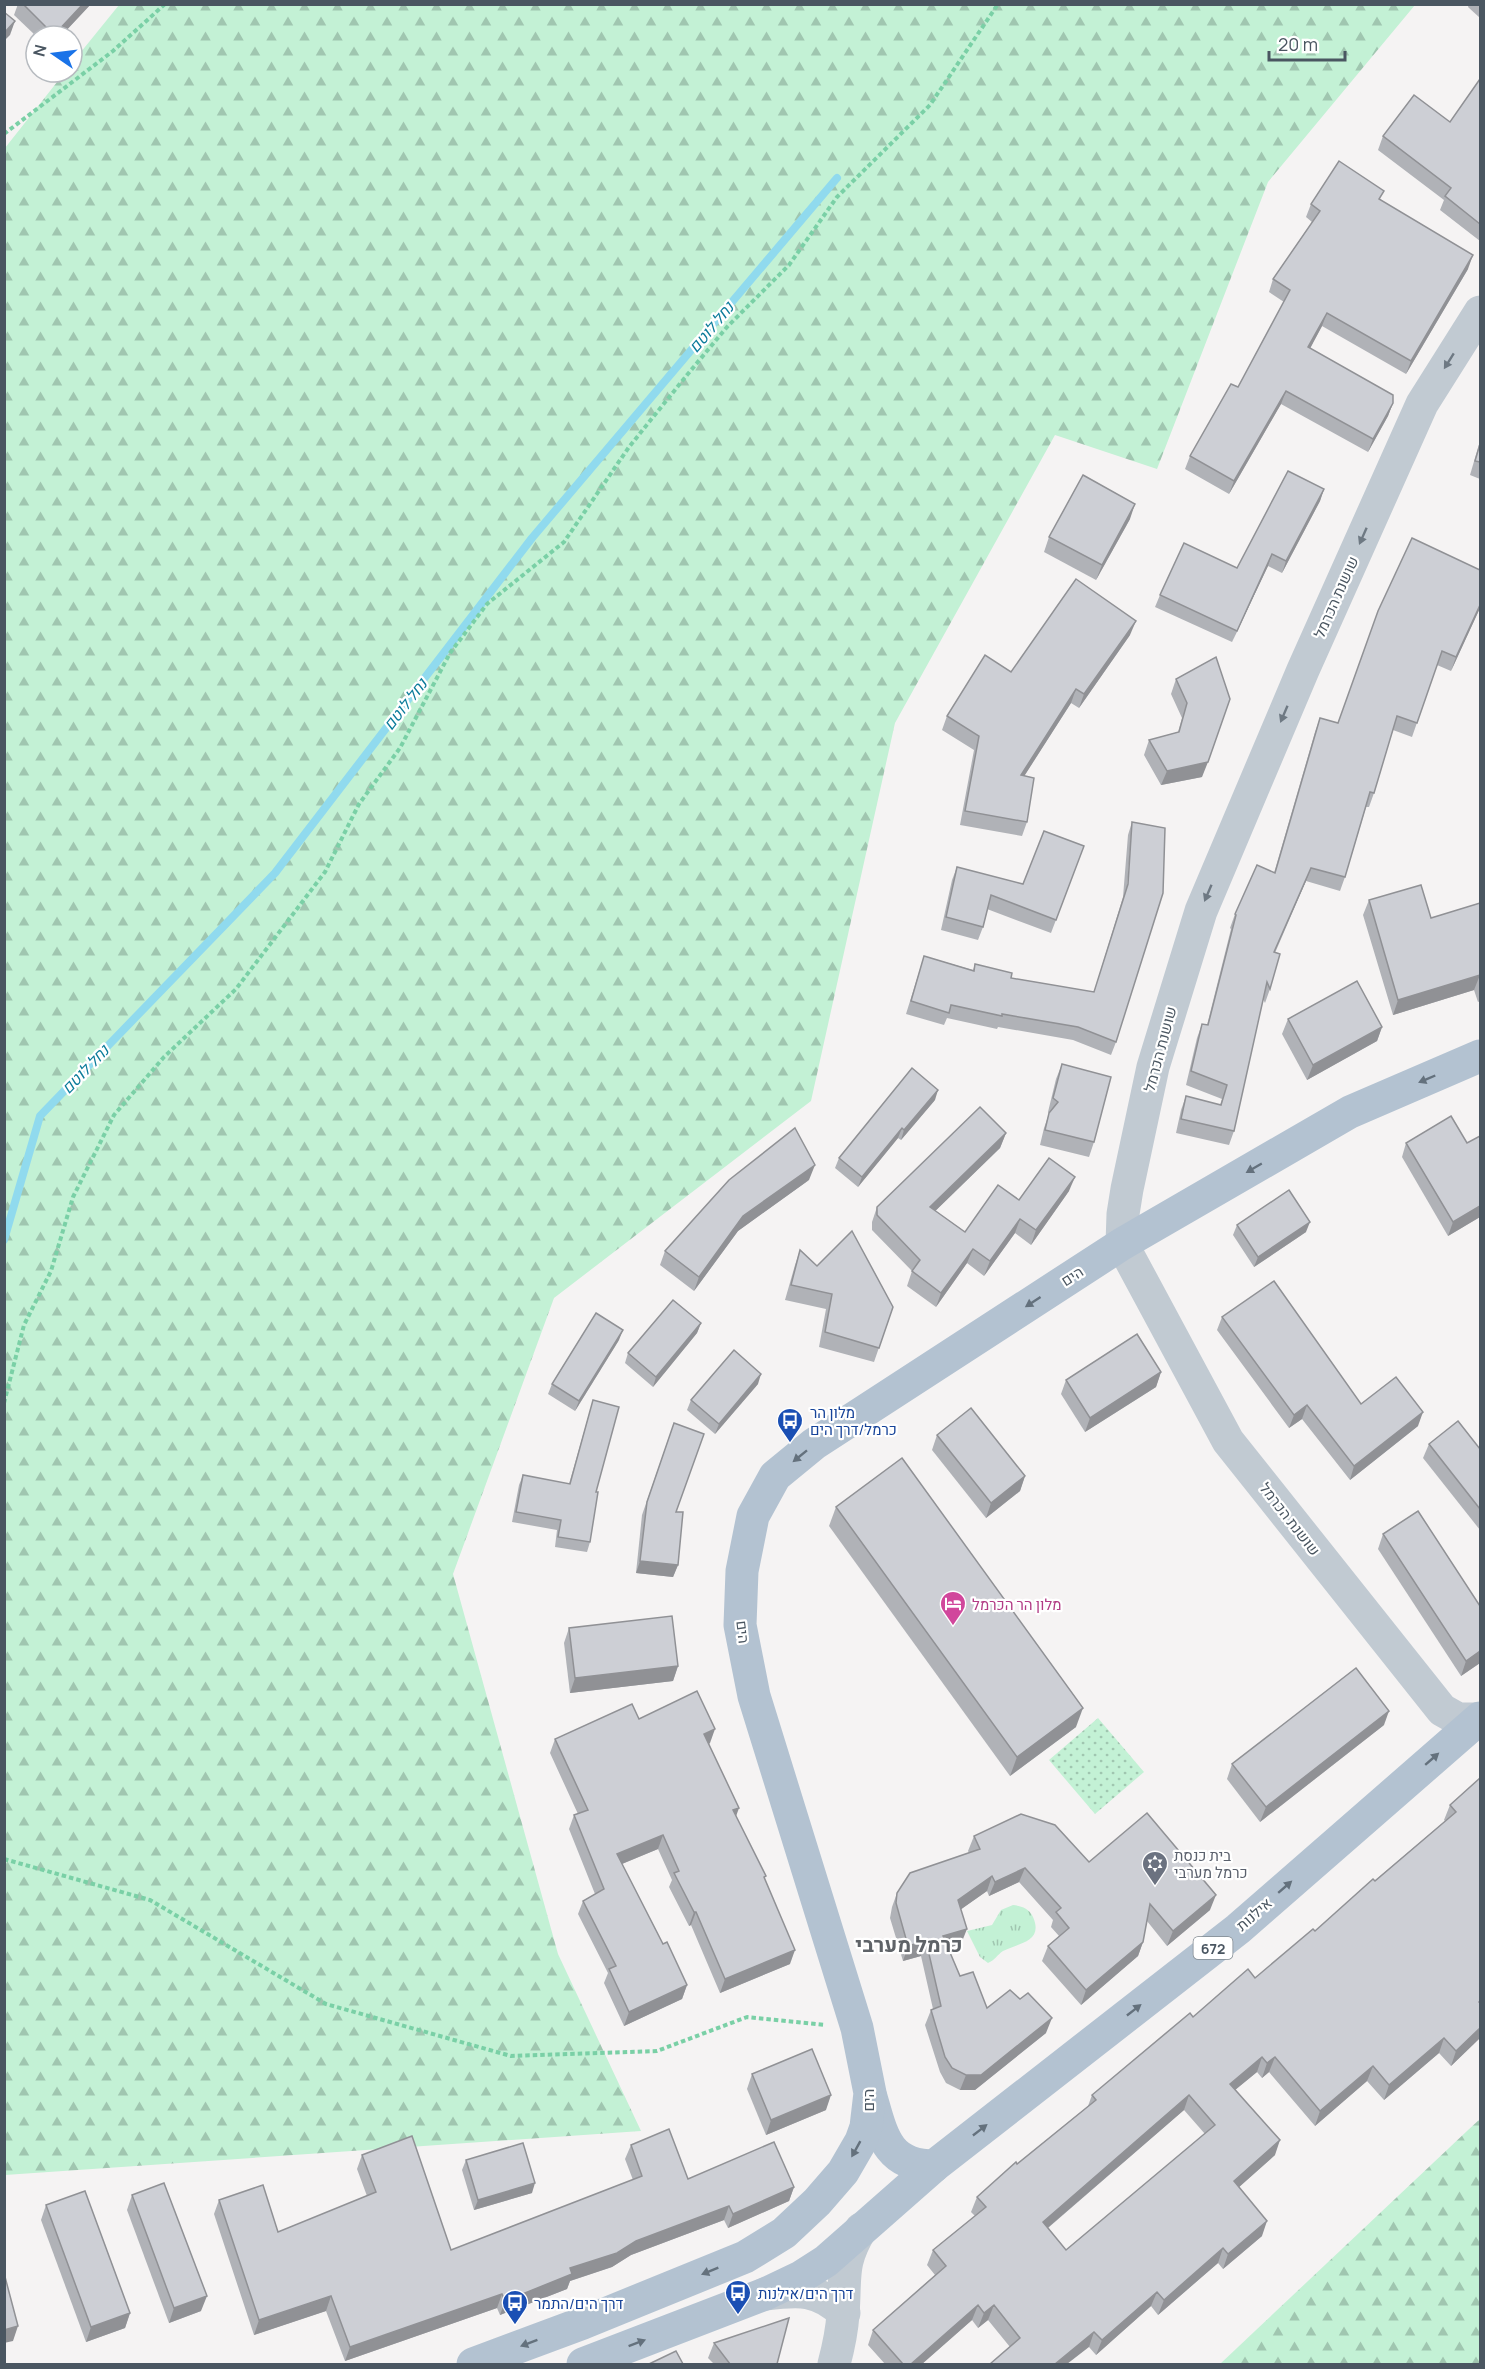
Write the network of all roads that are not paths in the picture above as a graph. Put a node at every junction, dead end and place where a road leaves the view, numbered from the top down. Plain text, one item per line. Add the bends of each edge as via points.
1 (1480, 312) edge
2 (1480, 1056) edge
3 (1122, 1244) junction
4 (1480, 1718) edge
5 (870, 2093) junction
6 (934, 2166) junction
7 (861, 2229) junction
8 (765, 2294) junction
9 (843, 2313) junction
10 (473, 2364) edge
11 (583, 2364) edge
12 (834, 2364) edge

1 -> 3 street, שושנת הכרמל via 1422,404 1201,911 1153,1066 1127,1190
2 -> 3 main road, הים via 1350,1112
3 - 4 street, שושנת הכרמל via 1228,1441 1442,1710 1458,1719
3 -> 5 main road, הים via 814,1444 775,1476 753,1516 742,1571 740,1625 754,1696 857,2028
6 -> 4 main road, אילנות / 672 via 1238,1929
5 - 6 main road via 890,2149 910,2162
5 -> 10 main road, הים via 866,2127 843,2172 784,2233 745,2257
6 - 7 main road, 672
7 - 8 main road, 672 via 801,2277
7 - 9 street via 847,2257
8 - 9 street via 803,2291 821,2295
11 -> 8 main road, 672
9 - 12 street

